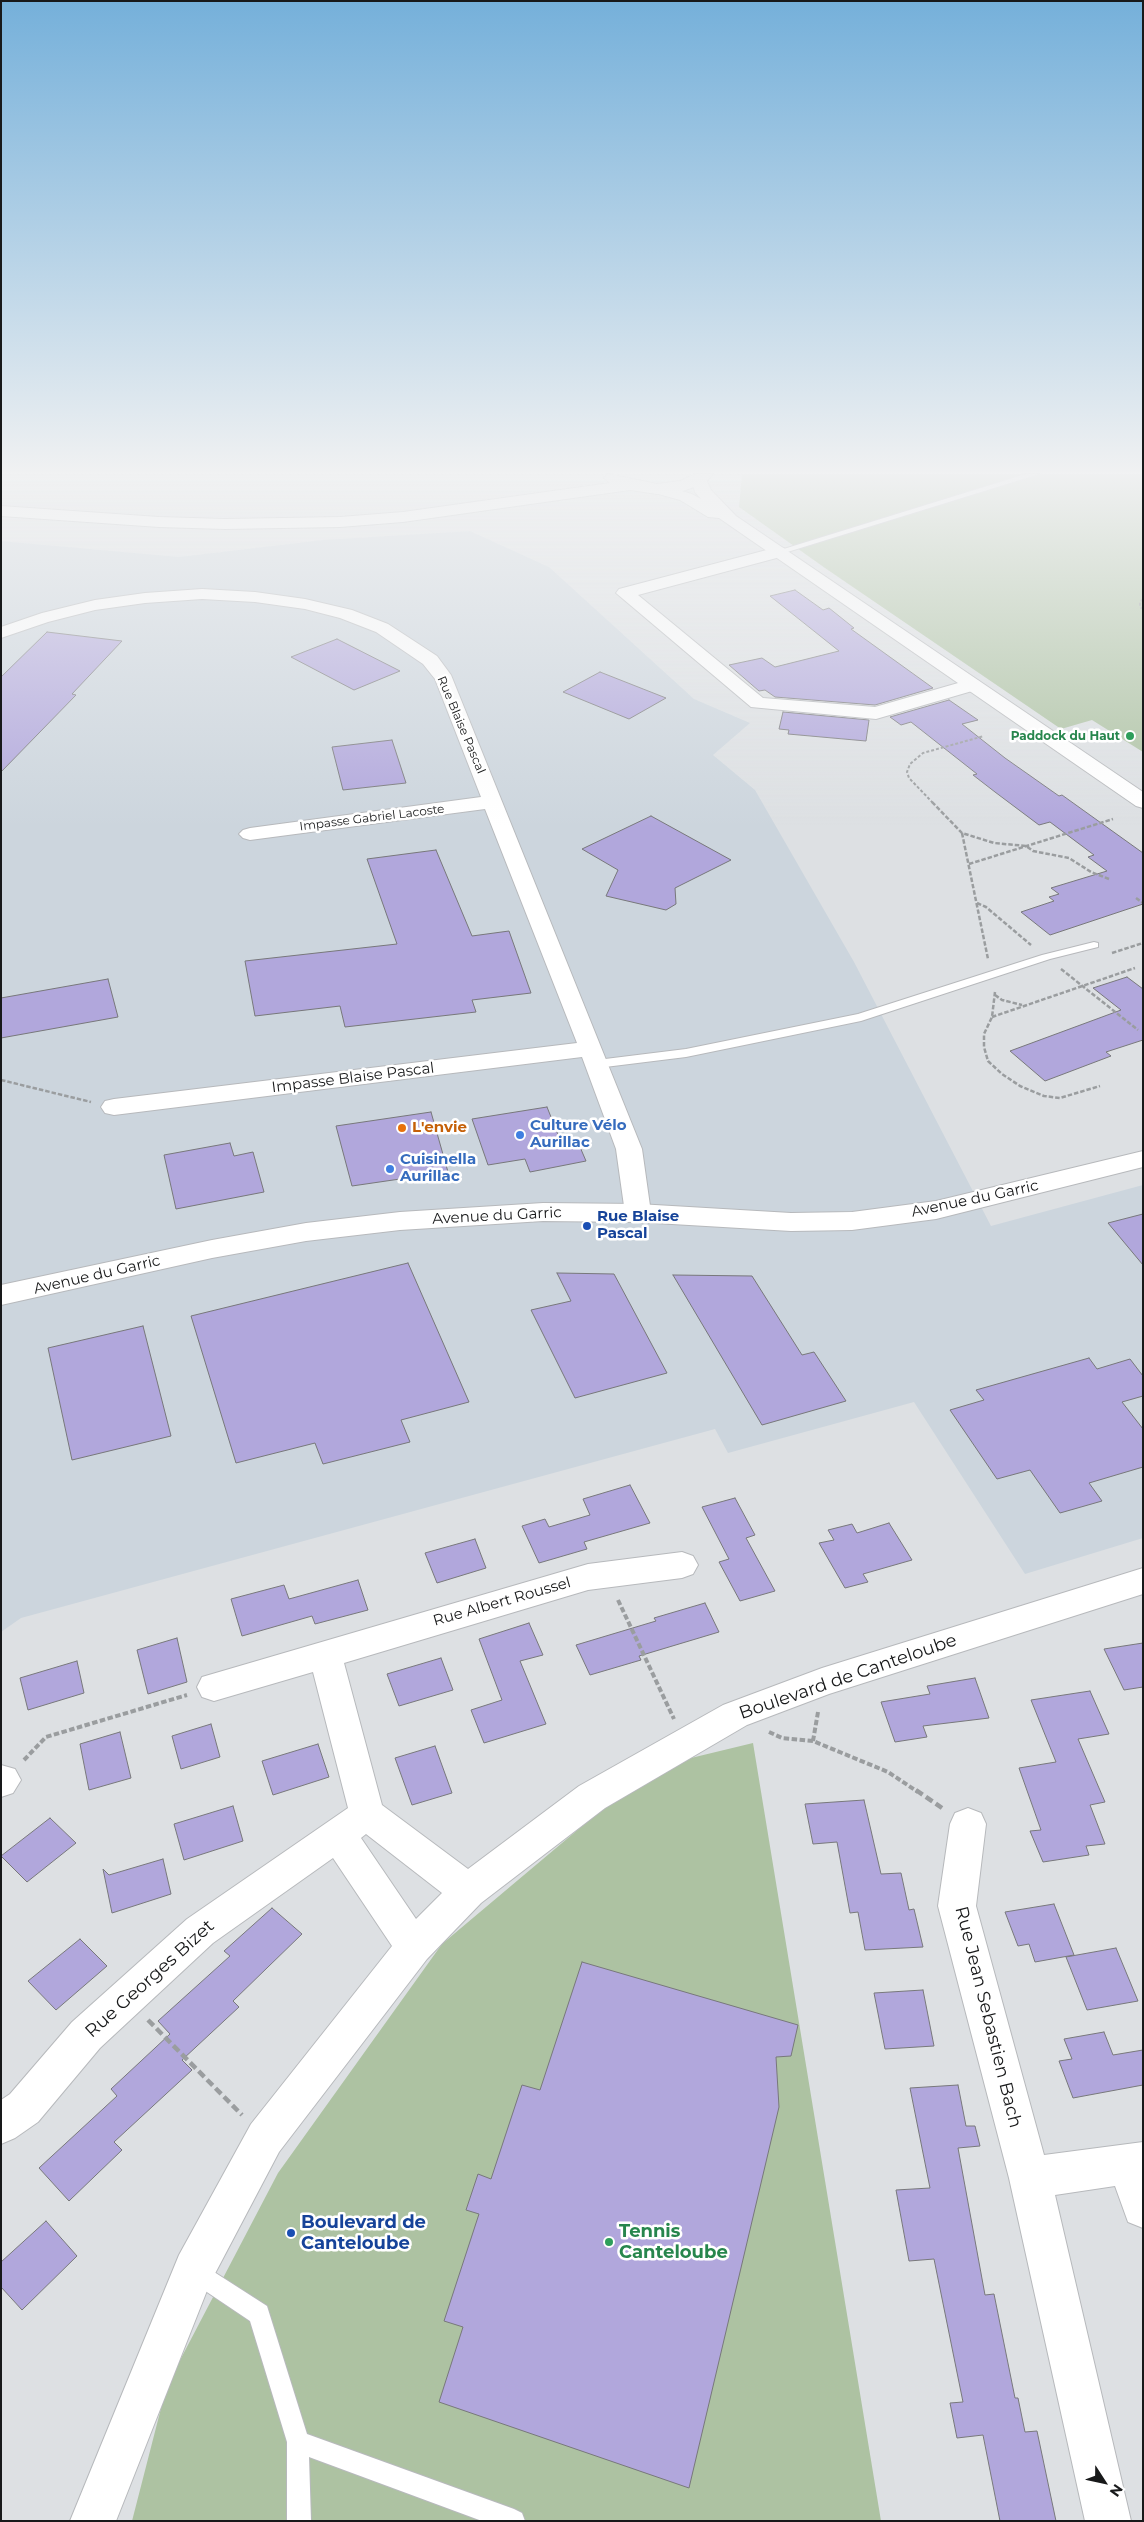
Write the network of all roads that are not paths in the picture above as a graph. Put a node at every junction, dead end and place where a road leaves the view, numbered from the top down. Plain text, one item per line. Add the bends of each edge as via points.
1 (626, 592) edge
2 (836, 592) edge
3 (1, 634) edge
4 (972, 685) junction
5 (493, 802) junction
6 (1143, 802) edge
7 (250, 834) dead end
8 (1094, 945) dead end
9 (594, 1056) junction
10 (114, 1107) road end
11 (1143, 1159) edge
12 (638, 1214) junction
13 (1, 1295) edge
14 (682, 1565) dead end
15 (1143, 1581) edge
16 (324, 1655) junction
17 (214, 1687) road end
18 (352, 1824) junction
19 (968, 1824) road end
20 (468, 1891) junction
21 (414, 1947) junction
22 (1, 2124) edge
23 (1135, 2164) edge
24 (1030, 2178) junction
25 (1143, 2207) edge
26 (194, 2270) junction
27 (298, 2442) junction
28 (93, 2521) edge
29 (299, 2521) edge
30 (514, 2521) edge
31 (1108, 2521) edge

1 - 4 street via 758,703 876,713
2 - 4 street
3 - 5 street, Rue Blaise Pascal via 42,618 95,605 192,595 255,597 346,614 382,628 430,660 444,679
4 - 6 street
5 - 7 street, Impasse Gabriel Lacoste
5 - 9 street, Rue Blaise Pascal
8 - 9 lane via 1046,957 861,1017 686,1053
9 - 10 street, Impasse Blaise Pascal
9 - 12 street, Rue Blaise Pascal via 630,1150
11 - 12 street, Avenue du Garric via 936,1210 852,1221 791,1222
12 - 13 street, Avenue du Garric via 543,1212 400,1221 306,1232
14 - 16 street, Rue Albert Roussel via 588,1577
15 - 20 street, Boulevard de Canteloube via 822,1682 735,1715 592,1797
16 - 17 street, Rue Albert Roussel
16 - 18 street
18 - 20 street
18 - 21 street
18 - 22 street, Rue Georges Bizet via 200,1931 86,2034 24,2108
19 - 24 street, Rue Jean Sebastien Bach via 957,1906
20 - 21 street, Boulevard de Canteloube
21 - 26 street, Boulevard de Canteloube via 265,2138
23 - 24 street
23 - 25 street
24 - 31 street, Rue Jean Sebastien Bach
26 - 27 lane via 259,2314
26 - 28 street, Boulevard de Canteloube
27 - 29 lane
27 - 30 lane

